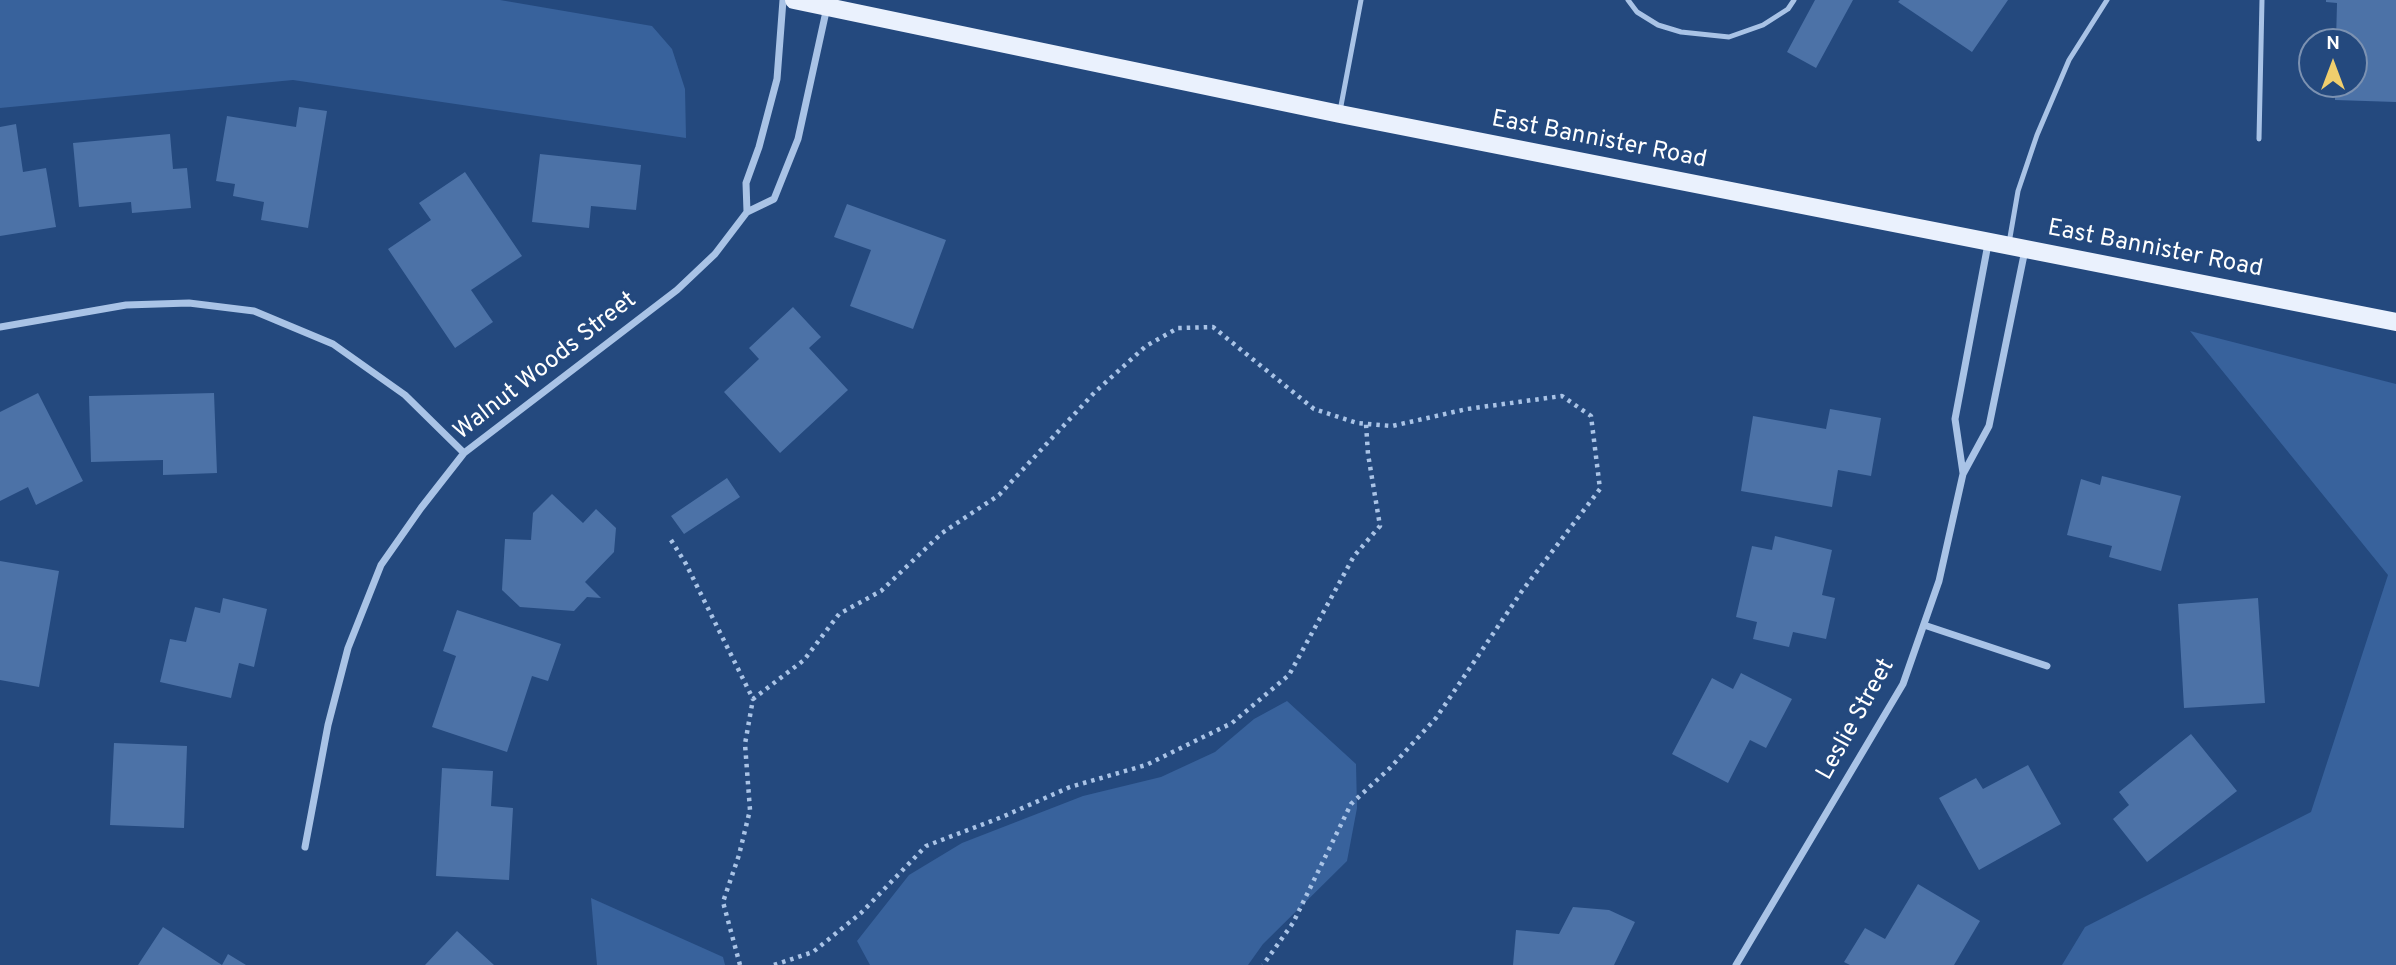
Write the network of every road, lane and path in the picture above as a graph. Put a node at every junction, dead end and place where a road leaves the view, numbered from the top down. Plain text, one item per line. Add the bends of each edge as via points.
1 (783, 0) edge
2 (794, 0) edge
3 (1361, 0) edge
4 (1628, 0) edge
5 (1794, 0) edge
6 (2107, 0) edge
7 (2262, 0) edge
8 (827, 4) edge
9 (1340, 114) junction
10 (2259, 139) dead end
11 (747, 212) junction
12 (1989, 243) junction
13 (2017, 248) junction
14 (2396, 322) edge
15 (0, 327) edge
16 (1366, 424) junction
17 (464, 453) junction
18 (1963, 474) junction
19 (671, 540) dead end
20 (1924, 625) junction
21 (2047, 666) dead end
22 (753, 699) junction
23 (305, 847) dead end
24 (740, 965) edge
25 (774, 965) edge
26 (1263, 965) edge
27 (1736, 965) edge

1 - 11 street via 777,79 746,183
2 - 8 main road, East Bannister Road
3 - 9 lane
4 - 5 lane via 1658,25 1729,37 1763,25
6 - 13 lane via 2069,60 2037,135 2018,191
7 - 10 lane
8 - 9 main road, East Bannister Road
8 - 11 street, Walnut Woods Street via 798,139 785,175 774,199
9 - 12 main road, East Bannister Road
11 - 17 street, Walnut Woods Street via 715,254 677,290
12 - 13 main road, East Bannister Road
12 - 18 street, Leslie Street via 1955,419
13 - 14 main road, East Bannister Road
13 - 18 street, Leslie Street via 1989,426
15 - 17 street via 126,305 189,303 254,311 333,344 405,395
16 - 22 path via 1314,409 1213,327 1178,328 1146,346 1095,391 999,495 942,533 881,591 838,614 804,660
16 - 25 path via 1380,526 1354,556 1289,675 1232,723 1146,765 1070,786 926,846 861,912 813,952
16 - 26 path via 1392,426 1467,409 1562,396 1591,416 1600,489 1522,591 1436,718 1351,804 1293,923
17 - 23 street, Walnut Woods Street via 381,565 348,648
18 - 20 street, Leslie Street via 1939,581
19 - 22 path
20 - 21 street
20 - 27 street, Leslie Street via 1903,684
22 - 24 path via 745,744 750,810 723,902

